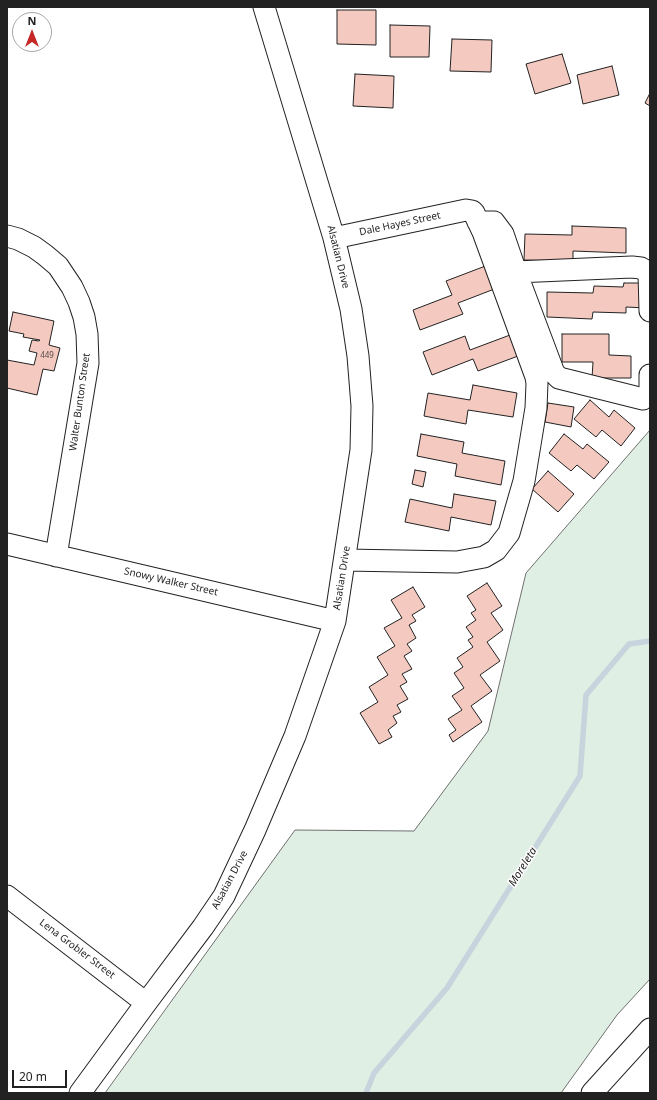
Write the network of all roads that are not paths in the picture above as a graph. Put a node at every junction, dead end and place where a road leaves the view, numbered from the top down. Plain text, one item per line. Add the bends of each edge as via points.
1 (264, 7) edge
2 (472, 216) junction
3 (7, 236) edge
4 (334, 238) junction
5 (516, 272) junction
6 (650, 311) edge
7 (650, 376) edge
8 (7, 544) edge
9 (56, 556) junction
10 (345, 560) junction
11 (335, 621) junction
12 (7, 896) edge
13 (146, 1003) junction
14 (650, 1029) edge
15 (80, 1093) edge
16 (592, 1093) edge

1 - 4 street, Alsatian Drive
2 - 4 street, Dale Hayes Street
2 - 5 street via 494,222 503,234
2 - 10 street via 537,383 536,408 524,481 509,533 496,550 484,557 470,560
3 - 9 street, Walter Bunton Street via 34,247 58,266 79,302 88,334 88,362
4 - 10 street, Alsatian Drive via 351,309 362,406 361,450
5 - 6 street via 641,268 649,273
5 - 7 street via 554,373 559,378 643,399 650,393
8 - 9 street, Snowy Walker Street
9 - 11 street, Snowy Walker Street
10 - 11 street, Alsatian Drive
11 - 13 street, Alsatian Drive via 295,736 224,896
12 - 13 street, Lena Grobler Street
13 - 15 street, Alsatian Drive
14 - 16 street

